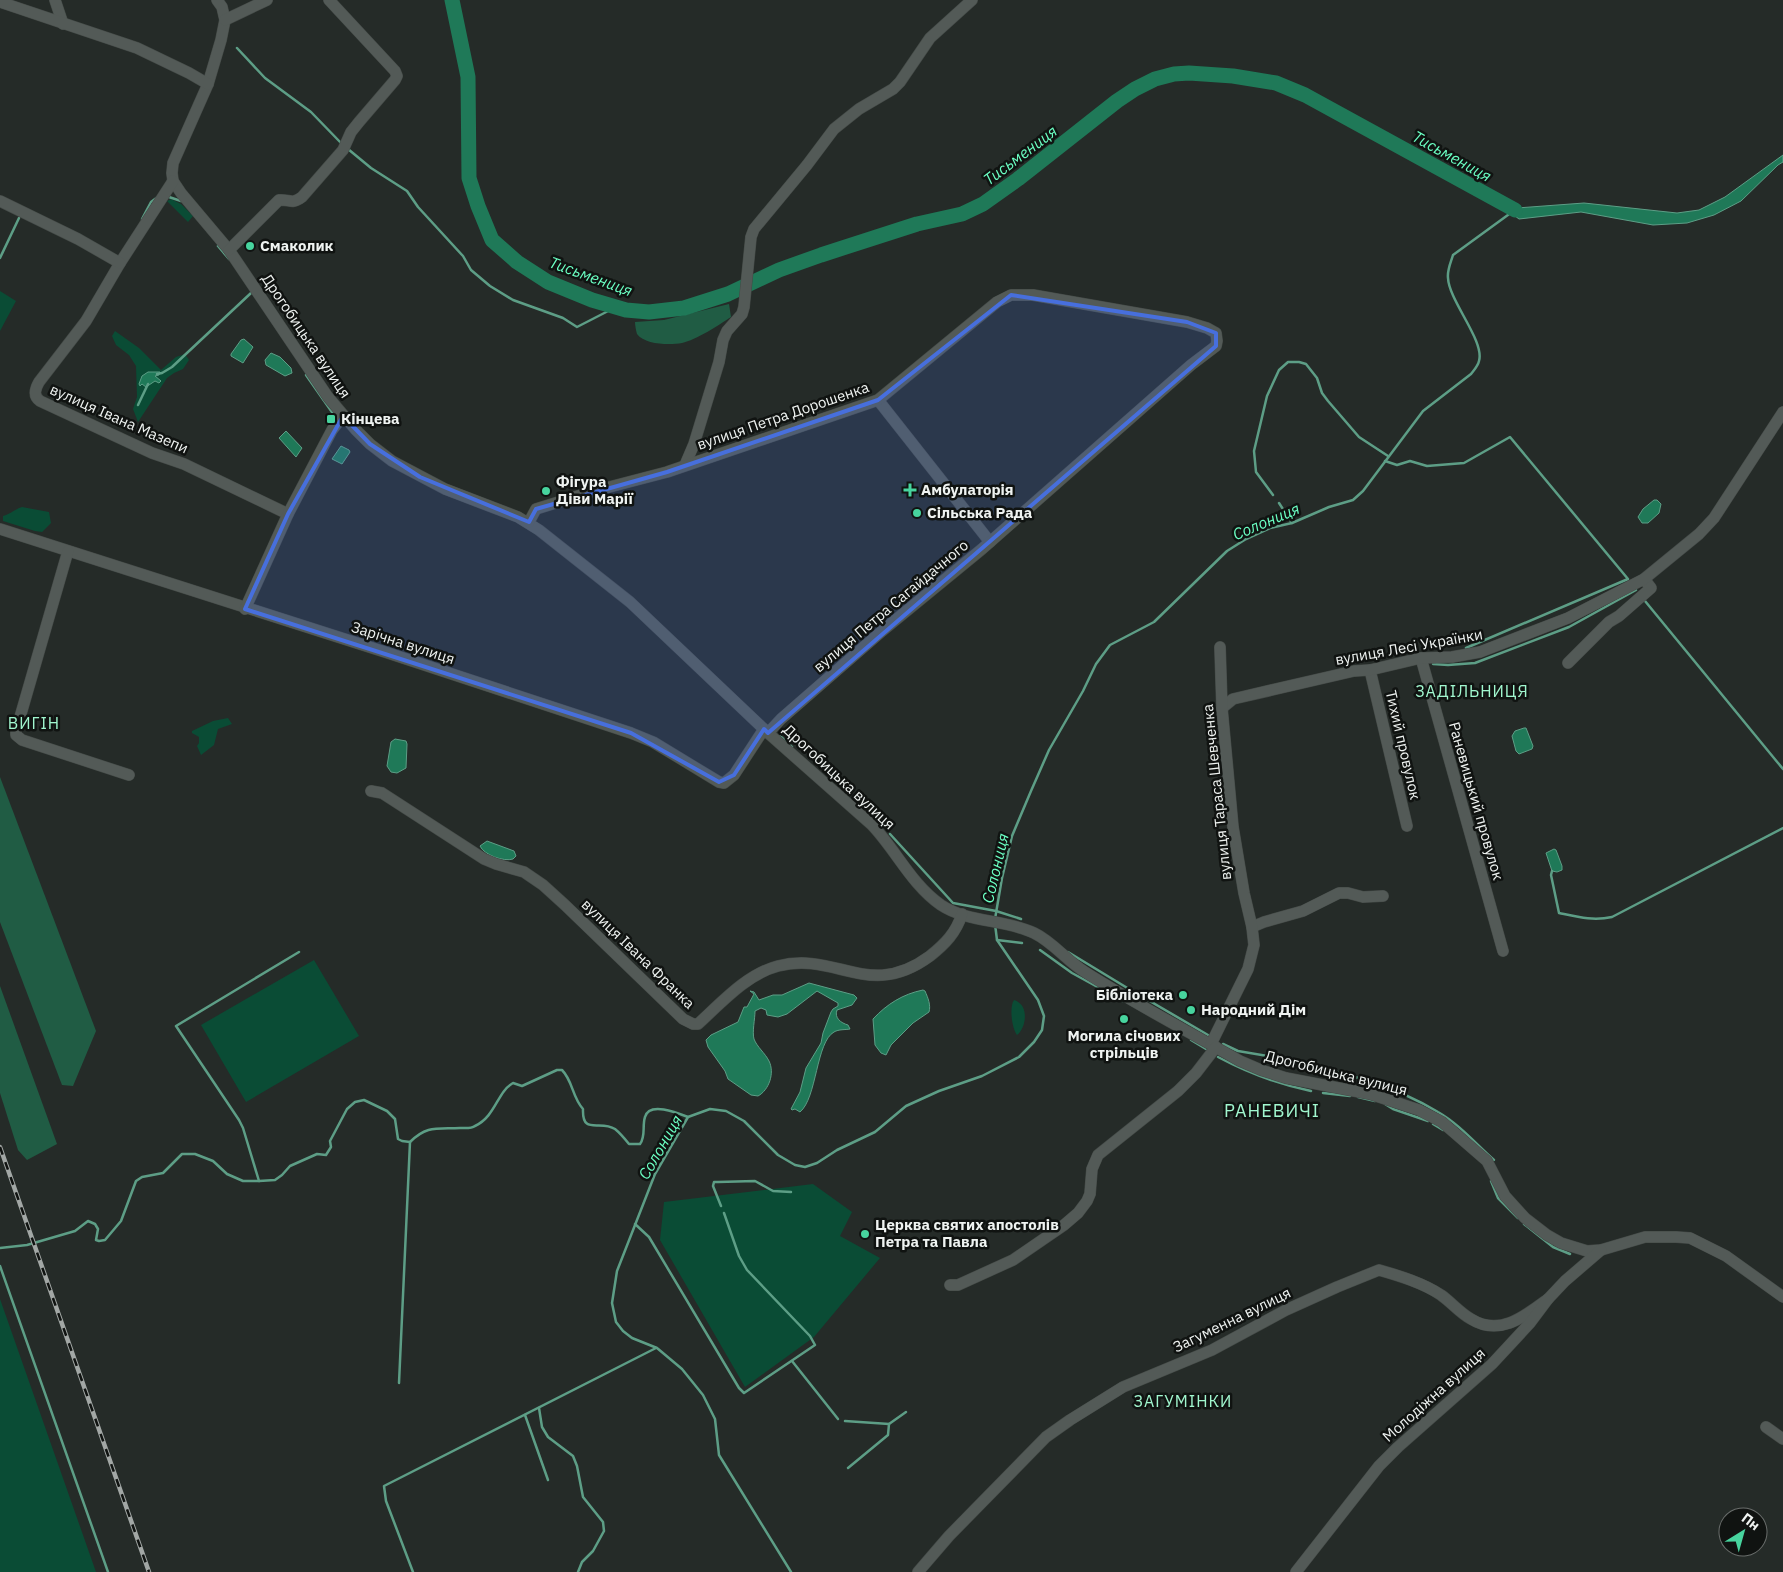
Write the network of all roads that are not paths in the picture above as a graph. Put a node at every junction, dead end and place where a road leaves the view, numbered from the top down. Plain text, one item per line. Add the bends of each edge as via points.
1 (55, 0) edge
2 (217, 0) edge
3 (266, 0) edge
4 (329, 0) edge
5 (972, 0) edge
6 (0, 2) edge
7 (225, 20) junction
8 (63, 24) junction
9 (208, 84) junction
10 (173, 181) junction
11 (0, 202) edge
12 (229, 250) junction
13 (120, 263) junction
14 (1216, 346) joint
15 (878, 400) junction
16 (1783, 412) edge
17 (343, 416) junction
18 (685, 465) junction
19 (288, 514) junction
20 (529, 522) junction
21 (0, 530) edge
22 (990, 542) junction
23 (68, 551) junction
24 (1644, 578) junction
25 (246, 609) junction
26 (1220, 646) dead end
27 (1421, 658) junction
28 (1568, 663) dead end
29 (1370, 670) junction
30 (1222, 708) junction
31 (766, 731) junction
32 (129, 775) dead end
33 (371, 791) dead end
34 (1407, 826) dead end
35 (1383, 896) dead end
36 (962, 914) junction
37 (1252, 927) junction
38 (1503, 951) dead end
39 (1214, 1046) junction
40 (1601, 1250) junction
41 (950, 1285) dead end
42 (1783, 1297) edge
43 (1548, 1299) junction
44 (1766, 1427) dead end
45 (1783, 1439) edge
46 (918, 1572) edge
47 (1296, 1572) edge

1 - 8 street
2 - 7 street
3 - 7 street
4 - 12 street via 397,76 358,122 343,150 302,197 291,202 279,200
5 - 18 street via 930,38 893,89 859,109 834,129 760,221 750,238 742,314 723,340 700,426
6 - 8 street
7 - 9 street
8 - 9 street via 136,48
9 - 10 street via 173,163
10 - 12 street, Дрогобицька вулиця
10 - 13 street, вулиця Івана Мазепи
11 - 13 street
12 - 17 street, Дрогобицька вулиця
13 - 19 street, вулиця Івана Мазепи via 86,321 39,382 37,398
14 - 15 street, вулиця Петра Дорошенка via 1216,333 1187,322 1011,294
14 - 22 street, вулиця Петра Сагайдачного
15 - 18 street, вулиця Петра Дорошенка
15 - 22 street
16 - 24 street, вулиця Лесі Українки via 1710,522
17 - 19 street via 332,430
17 - 20 street, Дрогобицька вулиця via 370,444 420,478
18 - 20 street, вулиця Петра Дорошенка via 536,509
19 - 25 street
20 - 31 street, Дрогобицька вулиця via 630,602
21 - 23 street, Зарічна вулиця
22 - 31 street, вулиця Петра Сагайдачного
23 - 25 street, Зарічна вулиця
23 - 32 street via 16,735 22,740
24 - 27 street, вулиця Лесі Українки via 1568,618 1480,652
24 - 28 street via 1650,588 1609,622
25 - 31 street, Зарічна вулиця via 631,733 653,742 719,782 724,783 734,774
26 - 30 street, вулиця Тараса Шевченка
27 - 29 street, вулиця Лесі Українки
27 - 38 street, Раневицький провулок
29 - 30 street, вулиця Лесі Українки via 1233,699
29 - 34 street, Тихий провулок
30 - 37 street, вулиця Тараса Шевченка via 1233,828
31 - 36 street, Дрогобицька вулиця via 872,825 931,896 946,908
33 - 36 street, вулиця Івана Франка via 382,793 490,862 534,878 683,1019 693,1024 698,1024 756,975 780,965 806,963 872,976 908,970 946,942 957,929
35 - 37 street via 1363,897 1344,892 1303,911
36 - 39 street, Дрогобицька вулиця via 1040,936 1086,973
37 - 39 street, вулиця Тараса Шевченка via 1254,945 1251,960
39 - 40 street, Дрогобицька вулиця via 1286,1078 1370,1094 1433,1117 1452,1129 1487,1161 1505,1196 1534,1226 1561,1243 1587,1251
39 - 41 street, вулиця Тараса Шевченка via 1204,1064 1181,1088 1098,1155 1092,1170 1090,1194 1078,1213 1005,1264 958,1285
40 - 42 street, Дрогобицька вулиця via 1645,1237 1690,1238 1726,1256
40 - 43 street, Молодіжна вулиця
43 - 46 street, Загуменна вулиця via 1516,1321 1490,1326 1471,1319 1429,1288 1379,1270 1337,1287 1212,1350 1123,1387 1055,1430 949,1536
43 - 47 street, Молодіжна вулиця via 1502,1354 1379,1466
44 - 45 street

